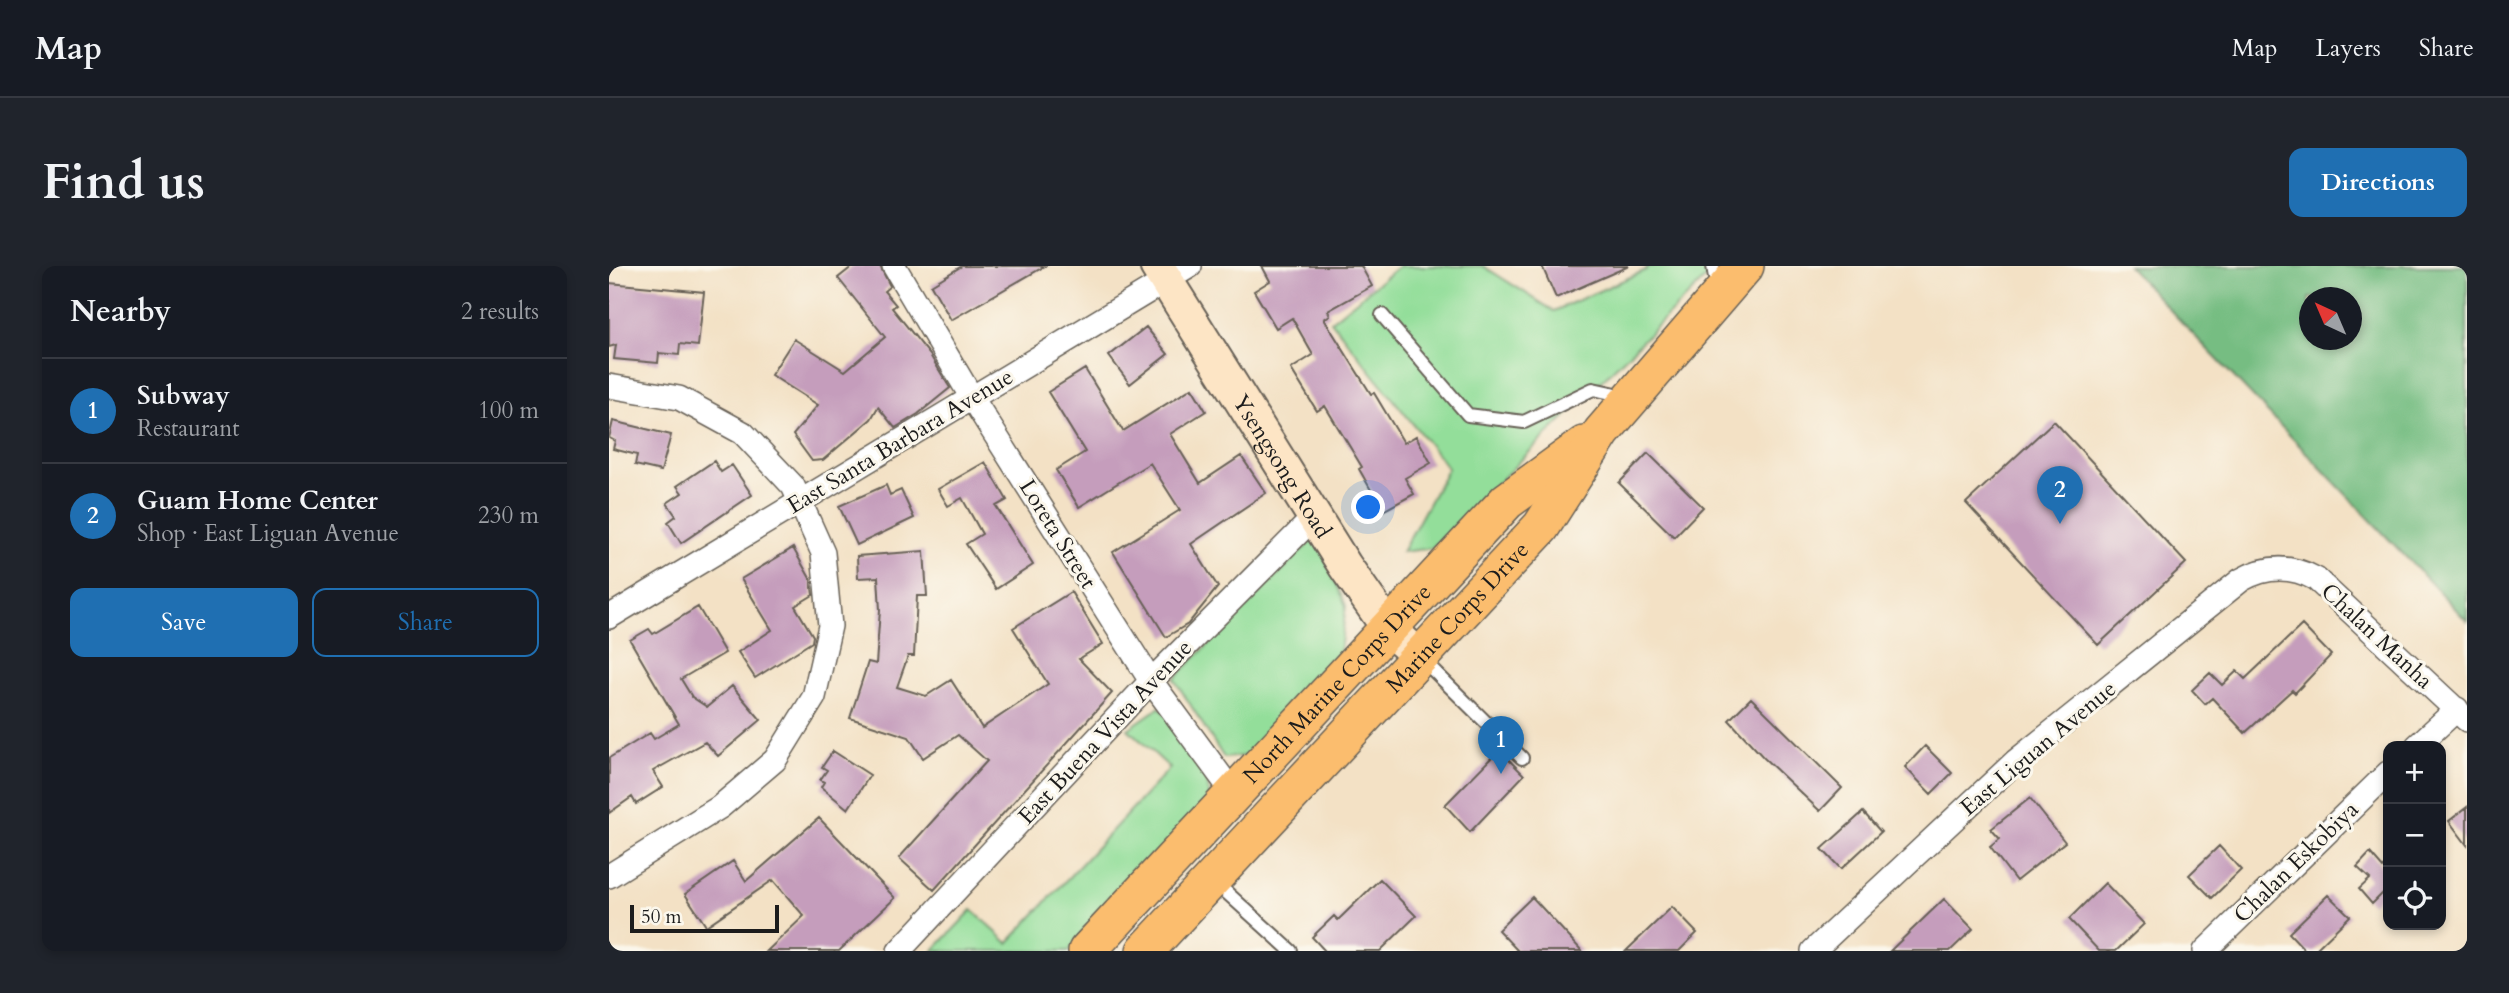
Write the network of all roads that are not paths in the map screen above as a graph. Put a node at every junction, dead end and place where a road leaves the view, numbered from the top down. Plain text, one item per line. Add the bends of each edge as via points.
1 (894, 266) edge
2 (1745, 266) edge
3 (1171, 271) edge
4 (1716, 282) edge
5 (1382, 315) dead end
6 (609, 386) edge
7 (1632, 397) junction
8 (972, 398) junction
9 (1602, 432) junction
10 (800, 500) junction
11 (1314, 517) junction
12 (2279, 568) joint
13 (609, 617) edge
14 (1389, 629) junction
15 (1420, 657) junction
16 (1151, 681) junction
17 (2462, 714) edge
18 (2424, 741) edge
19 (1522, 758) dead end
20 (2383, 779) edge
21 (1234, 794) junction
22 (609, 876) edge
23 (1212, 879) junction
24 (899, 951) edge
25 (1087, 951) edge
26 (1145, 951) edge
27 (1291, 951) edge
28 (1813, 951) edge
29 (2205, 951) edge

1 - 8 street, Loreta Street
2 - 4 main road, Marine Corps Drive
3 - 8 street, East Santa Barbara Avenue
3 - 11 main road, Ysengsong Road
4 - 7 main road, Marine Corps Drive
5 - 7 lane via 1468,415 1524,422 1593,389
6 - 10 street via 679,398 743,433 793,486
7 - 9 main road, Marine Corps Drive
8 - 10 street, East Santa Barbara Avenue
8 - 16 street, Loreta Street
9 - 14 main road, North Marine Corps Drive via 1507,501
9 - 15 main road, Marine Corps Drive via 1541,527
10 - 13 street, East Santa Barbara Avenue
10 - 22 street via 823,553 830,626 814,697 775,760 720,807
11 - 14 main road, Ysengsong Road
11 - 16 street, East Buena Vista Avenue
12 - 17 street, Chalan Manha via 2316,579
12 - 28 street, East Liguan Avenue via 2241,580 2016,761
14 - 15 main road, Ysengsong Road
14 - 21 main road, North Marine Corps Drive
15 - 19 lane
15 - 23 main road, Marine Corps Drive
16 - 21 street, Loreta Street
16 - 24 street, East Buena Vista Avenue
17 - 18 street
20 - 29 street, Chalan Eskobiya
21 - 25 main road, North Marine Corps Drive
23 - 26 main road, Marine Corps Drive
23 - 27 lane

